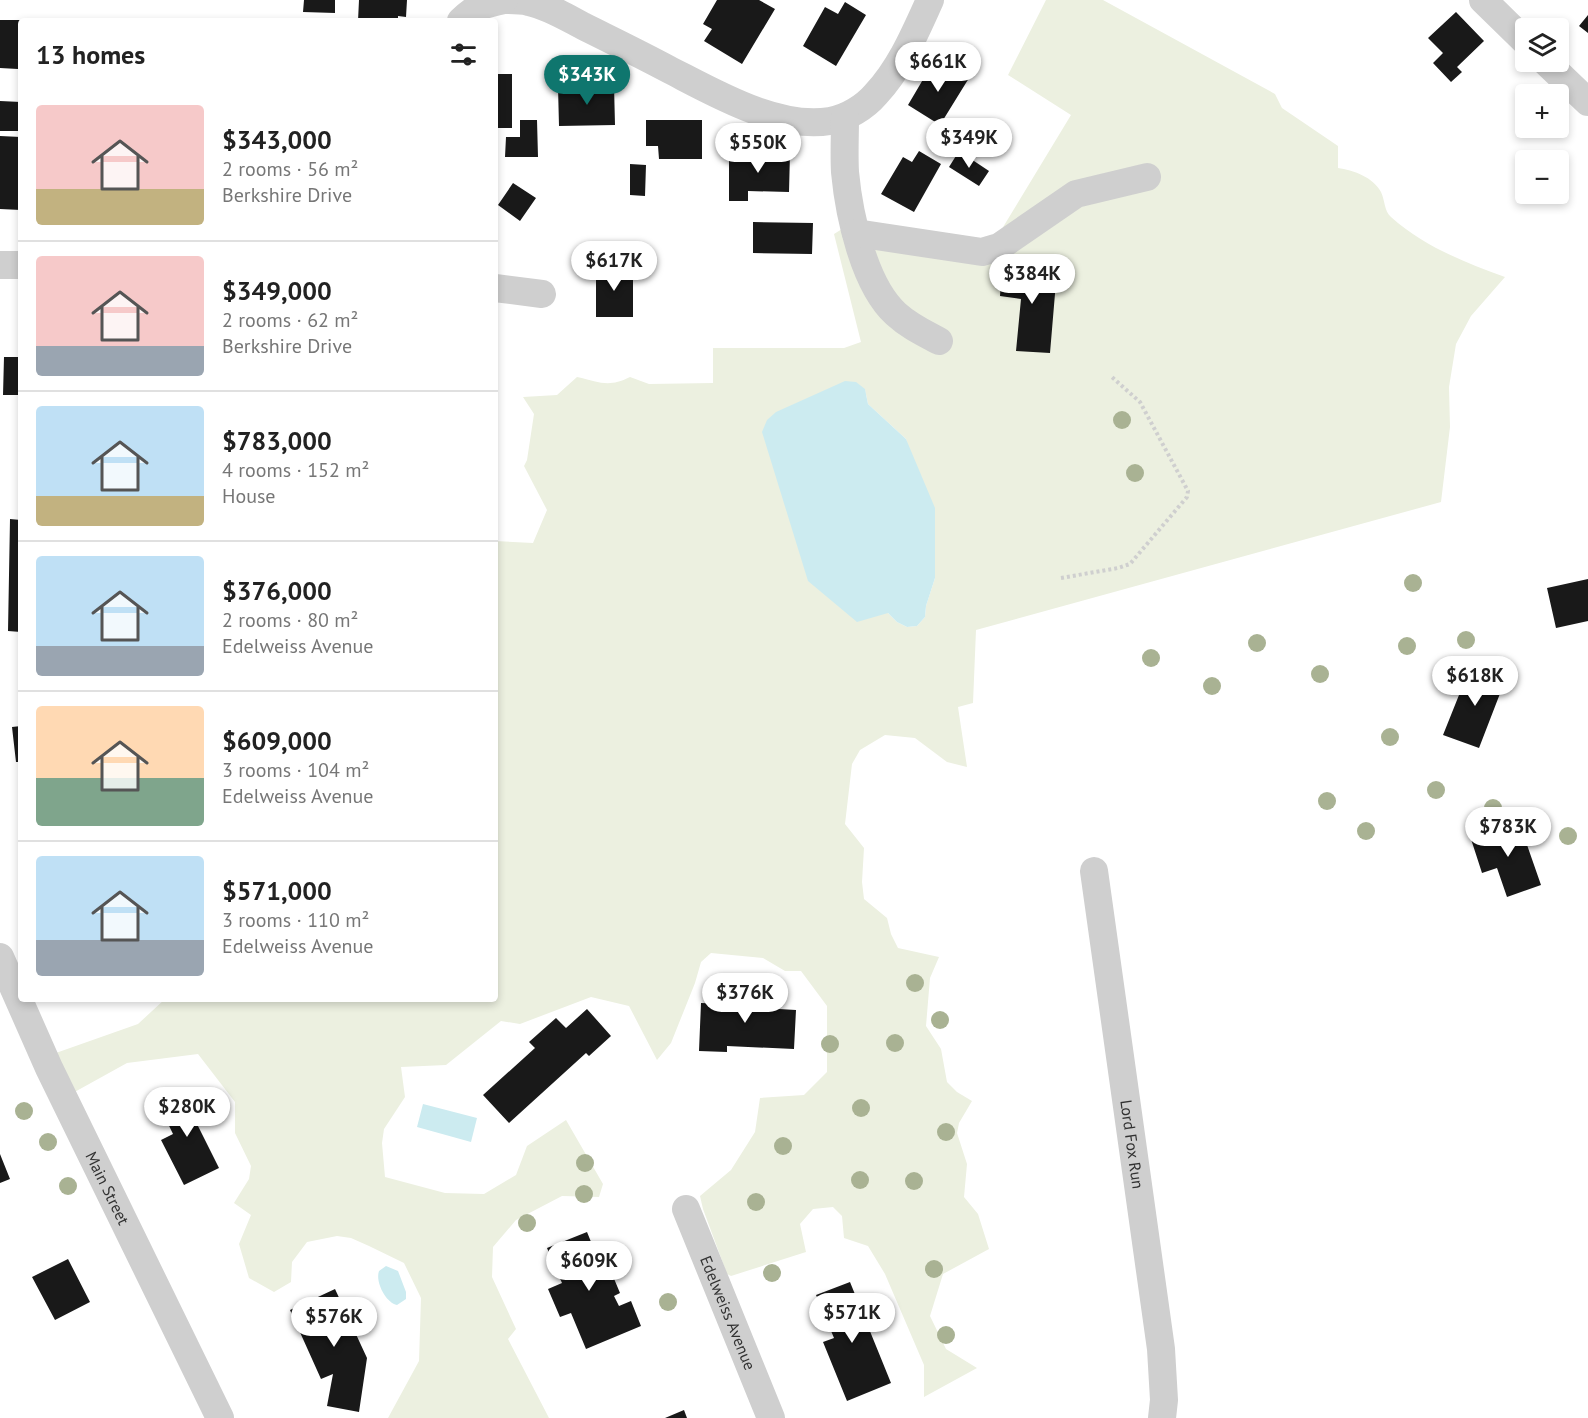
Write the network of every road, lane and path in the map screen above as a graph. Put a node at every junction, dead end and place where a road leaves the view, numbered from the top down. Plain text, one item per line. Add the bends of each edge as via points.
1 (505, 0) edge
2 (930, 0) edge
3 (1483, 0) edge
4 (467, 10) edge
5 (1515, 31) edge
6 (1556, 72) edge
7 (1588, 102) edge
8 (845, 117) junction
9 (1148, 177) dead end
10 (856, 233) junction
11 (0, 265) edge
12 (18, 265) edge
13 (498, 288) edge
14 (542, 294) dead end
15 (939, 341) dead end
16 (1112, 377) dead end
17 (1061, 578) dead end
18 (1094, 871) dead end
19 (0, 957) edge
20 (18, 998) edge
21 (20, 1002) edge
22 (686, 1209) dead end
23 (220, 1418) edge
24 (771, 1418) edge
25 (1162, 1418) edge

1 - 4 street
1 - 8 street via 529,2 556,12 751,108 812,122
2 - 8 street via 892,75 875,96
3 - 5 street
6 - 7 street
8 - 10 street via 845,172
9 - 10 street via 1076,194 999,247 982,252
10 - 15 street via 875,286 894,313
11 - 12 street
13 - 14 street
16 - 17 path via 1140,402 1188,490 1187,497 1130,564
18 - 25 street, Lord Fox Run via 1161,1349
19 - 20 street, Main Street
21 - 23 street, Main Street
22 - 24 street, Edelweiss Avenue

